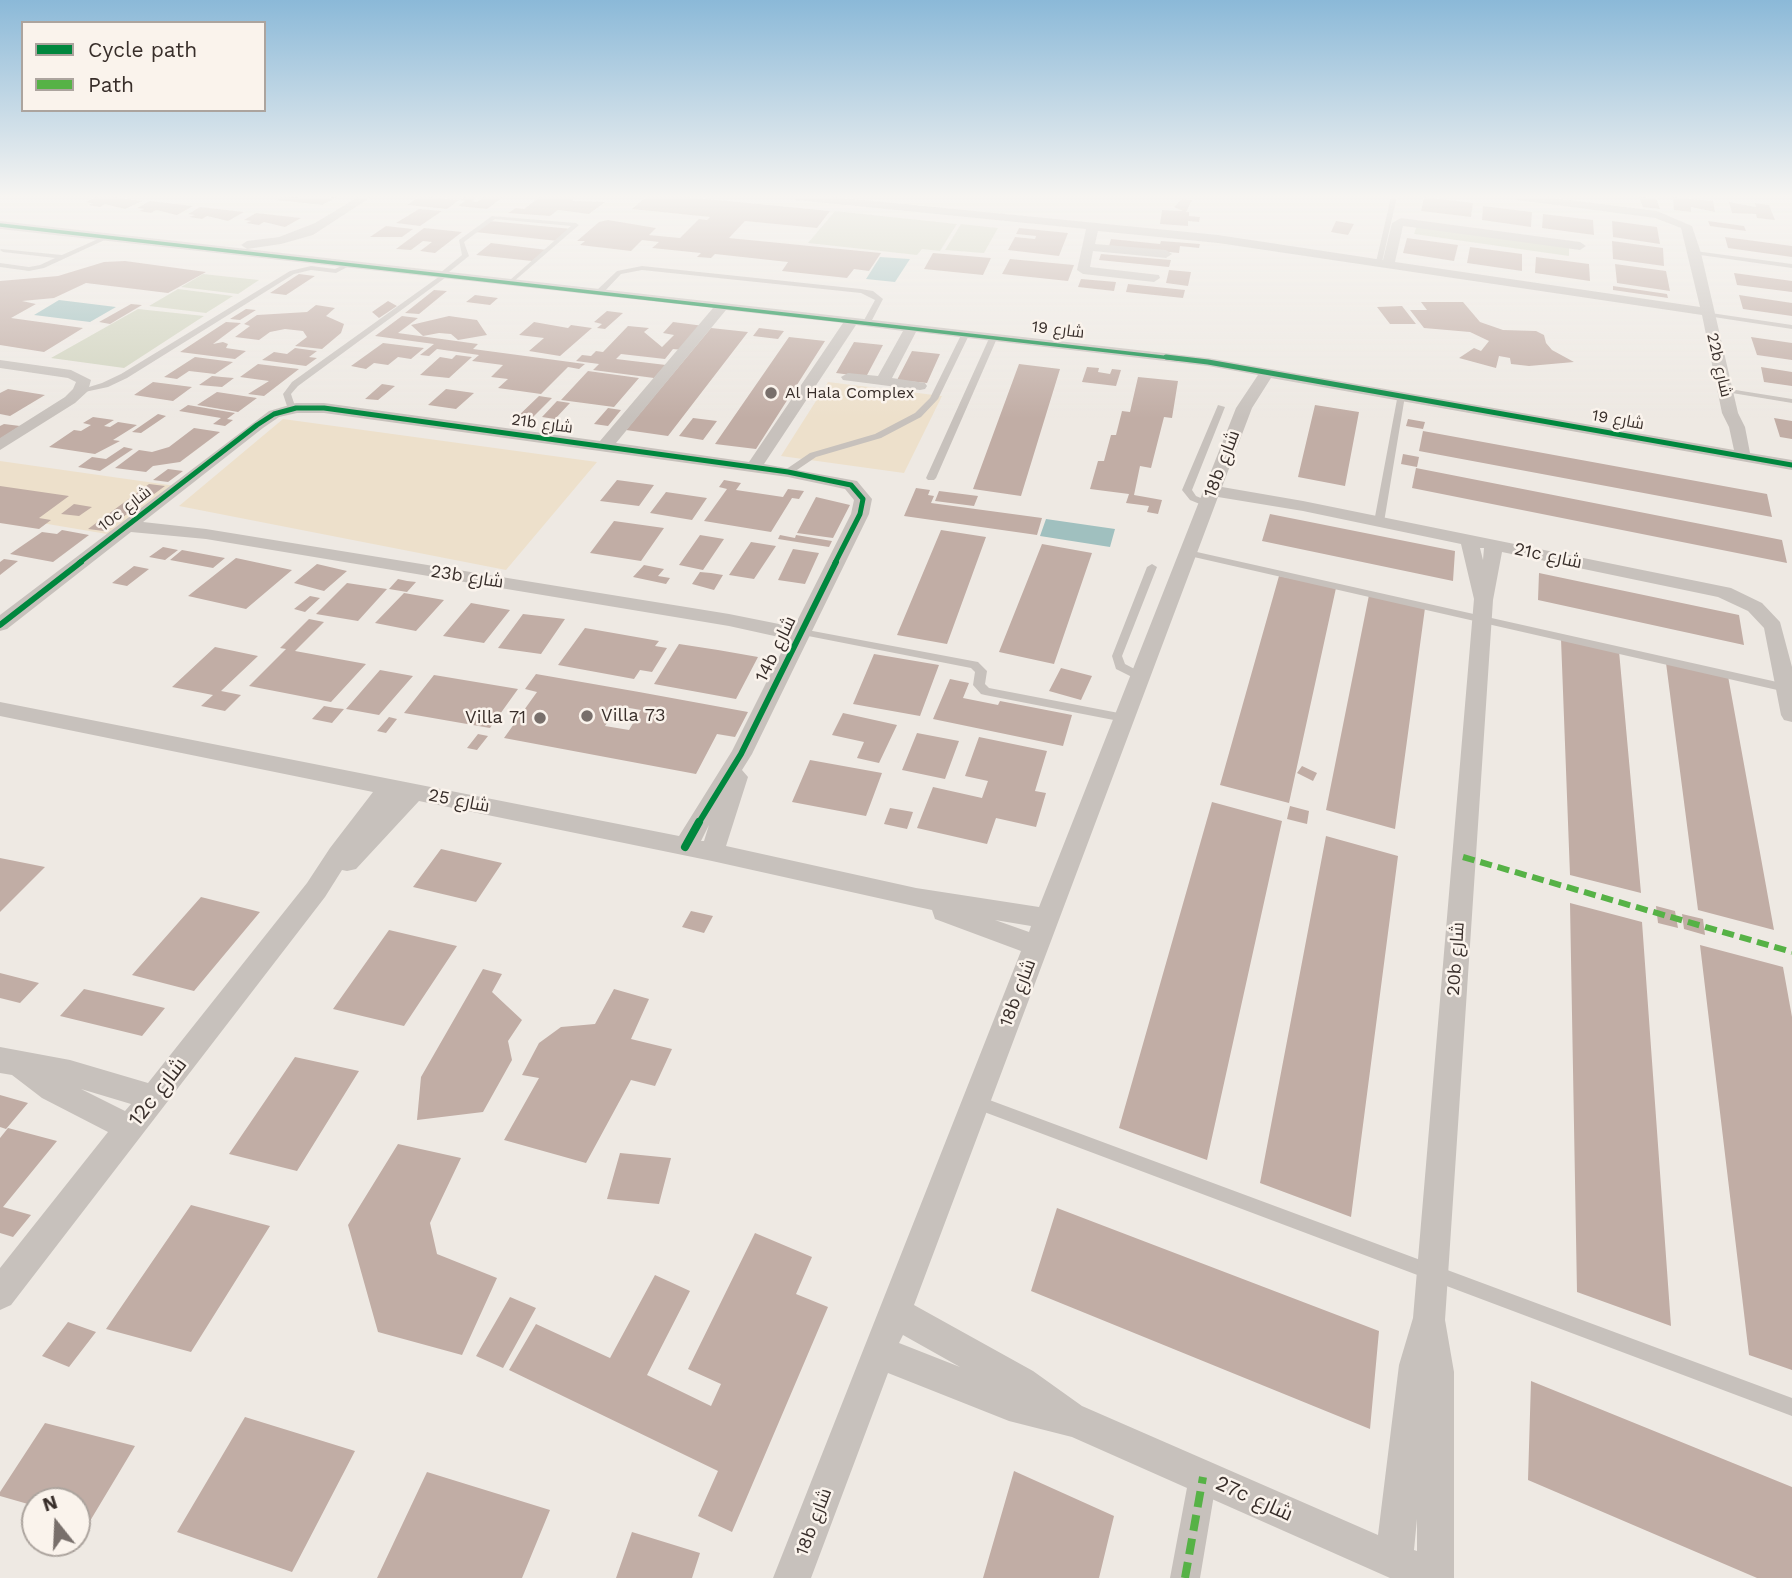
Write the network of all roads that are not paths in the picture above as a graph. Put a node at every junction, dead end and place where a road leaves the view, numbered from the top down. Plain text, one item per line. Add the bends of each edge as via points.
1 (297, 271) edge
2 (413, 271) edge
3 (449, 271) edge
4 (524, 271) edge
5 (627, 271) edge
6 (667, 271) edge
7 (1089, 271) edge
8 (1436, 271) edge
9 (1699, 271) edge
10 (445, 274) junction
11 (1154, 278) dead end
12 (512, 281) junction
13 (600, 290) junction
14 (723, 305) junction
15 (1707, 311) junction
16 (859, 321) junction
17 (912, 327) junction
18 (1792, 327) edge
19 (966, 333) junction
20 (994, 336) junction
21 (0, 364) edge
22 (1249, 369) junction
23 (1267, 372) junction
24 (848, 377) dead end
25 (883, 381) junction
26 (920, 386) dead end
27 (1726, 390) junction
28 (80, 391) junction
29 (1401, 396) junction
30 (1792, 401) edge
31 (296, 408) junction
32 (1233, 408) junction
33 (1730, 413) junction
34 (257, 425) joint
35 (0, 445) edge
36 (604, 447) junction
37 (1721, 452) junction
38 (1743, 456) junction
39 (1792, 466) edge
40 (752, 468) junction
41 (788, 472) junction
42 (827, 478) joint
43 (931, 478) dead end
44 (1211, 492) junction
45 (132, 521) junction
46 (1379, 522) junction
47 (206, 534) joint
48 (1469, 540) junction
49 (1494, 545) junction
50 (1188, 553) junction
51 (1152, 567) dead end
52 (1482, 609) junction
53 (4, 620) edge
54 (803, 629) junction
55 (1140, 677) junction
56 (1786, 688) junction
57 (0, 709) edge
58 (1792, 715) edge
59 (1124, 718) junction
60 (741, 754) junction
61 (389, 787) junction
62 (414, 792) junction
63 (685, 847) junction
64 (712, 852) junction
65 (316, 890) junction
66 (916, 898) junction
67 (1047, 918) junction
68 (1036, 946) junction
69 (11, 1063) edge
70 (153, 1098) junction
71 (976, 1102) junction
72 (129, 1128) junction
73 (1432, 1273) junction
74 (0, 1294) edge
75 (895, 1312) junction
76 (1429, 1318) junction
77 (879, 1352) junction
78 (1792, 1407) edge
79 (1074, 1420) junction
80 (1203, 1477) junction
81 (1394, 1561) junction
82 (792, 1578) edge
83 (1185, 1578) edge
84 (1434, 1578) edge

1 - 28 lane via 124,376
2 - 10 street, شارع 19
3 - 10 lane
4 - 12 lane
5 - 13 lane
6 - 16 lane via 870,293 879,299
7 - 11 street
8 - 15 street
9 - 15 street, 22b شارع
10 - 12 street, شارع 19
10 - 31 lane via 295,384 288,394
12 - 13 street, شارع 19
13 - 14 street, شارع 19
14 - 16 street, شارع 19
14 - 36 street
15 - 18 lane
15 - 27 street, 22b شارع
16 - 17 street, شارع 19
16 - 40 street
17 - 19 street, شارع 19
17 - 25 street
19 - 20 street, شارع 19
19 - 41 lane via 934,399 918,415 885,433 813,456
20 - 22 street, شارع 19
20 - 43 lane
21 - 28 street via 79,376 84,380
22 - 23 street, شارع 19
22 - 32 street, 18b شارع via 1243,394
23 - 29 street, شارع 19
23 - 32 street, 18b شارع
24 - 25 street
25 - 26 street
27 - 30 lane
27 - 33 street, 22b شارع
28 - 35 street
29 - 37 street, شارع 19
29 - 46 lane
31 - 34 street, 21b شارع
31 - 36 street, 21b شارع via 324,408
32 - 44 street, 18b شارع
33 - 37 street, 22b شارع
33 - 38 street, 22b شارع
34 - 45 street, 10c شارع
36 - 40 street, 21b شارع
37 - 38 street, شارع 19
38 - 39 street, شارع 19
40 - 41 street, 21b شارع
41 - 42 street, 21b شارع
42 - 54 street, 14b شارع via 851,485 863,499 863,507
44 - 46 street, 21c شارع
44 - 50 street, 18b شارع
45 - 47 street, 23b شارع
45 - 53 street, 10c شارع
46 - 48 street, 21c شارع
47 - 54 street, 23b شارع
48 - 49 street, 21c شارع
48 - 52 street, 20b شارع
49 - 52 street, 20b شارع
49 - 56 street, 21c شارع via 1724,592 1761,612 1773,626
50 - 52 lane
50 - 55 street, 18b شارع
51 - 55 lane via 1117,656 1120,666
52 - 56 lane
52 - 73 street, 20b شارع
54 - 59 lane via 974,665 981,671 979,685 985,691
54 - 60 street, 14b شارع
55 - 59 street, 18b شارع
56 - 58 street
57 - 61 street, شارع 25
59 - 67 street, 18b شارع
60 - 63 street, 14b شارع
60 - 64 street, 14b شارع
61 - 62 street, شارع 25
61 - 65 street, 12c شارع
62 - 63 street, شارع 25
62 - 65 street, 12c شارع
63 - 64 street, شارع 25
64 - 66 street, شارع 25
65 - 70 street, 12c شارع
66 - 67 street, شارع 25
66 - 68 street, شارع 25
67 - 68 street, 18b شارع
68 - 71 street, 18b شارع
69 - 70 street via 70,1073
69 - 72 street
70 - 72 street, 12c شارع
71 - 73 lane
71 - 75 street, 18b شارع
72 - 74 street, 12c شارع
73 - 76 street, 20b شارع
73 - 78 lane
75 - 77 street, 18b شارع
75 - 79 street, 27c شارع via 1021,1383
76 - 81 street, 20b شارع via 1416,1365
76 - 84 street, 20b شارع via 1437,1372
77 - 79 street, 27c شارع via 1009,1404
77 - 82 street, 18b شارع
79 - 80 street, 27c شارع
80 - 81 street, 27c شارع
80 - 83 street
81 - 84 street, 27c شارع

